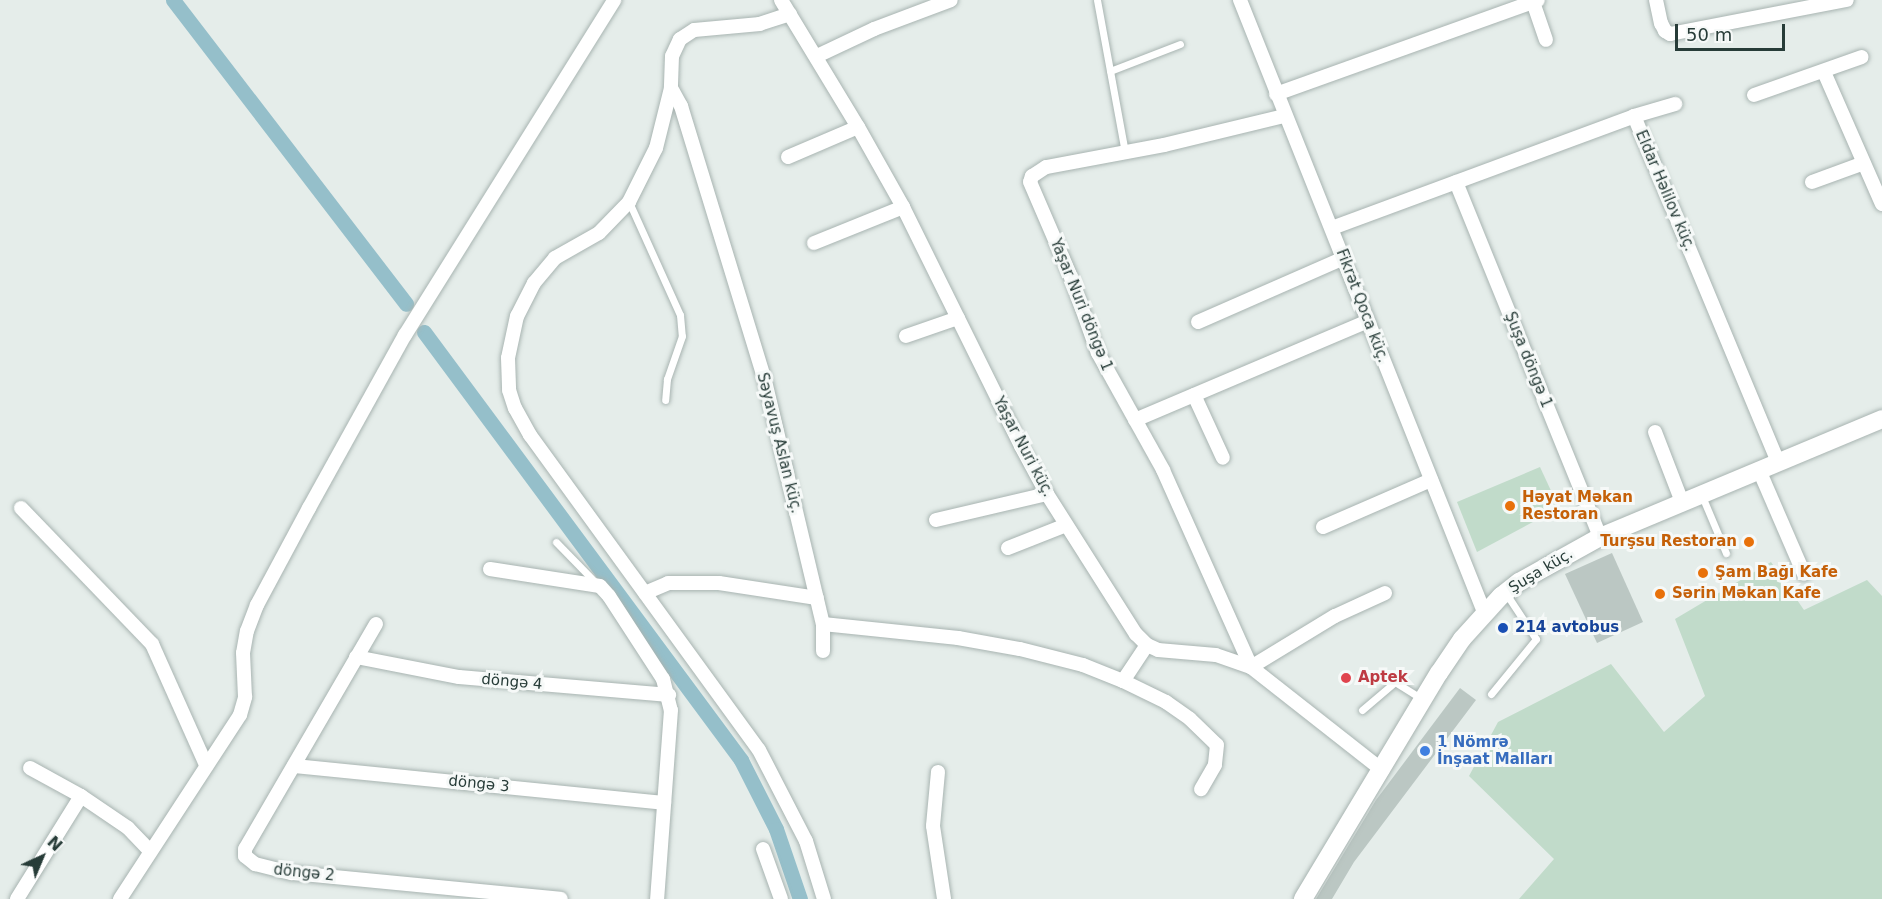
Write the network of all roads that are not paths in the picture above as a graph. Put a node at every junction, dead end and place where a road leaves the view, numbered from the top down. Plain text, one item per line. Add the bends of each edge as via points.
1 (614, 0) edge
2 (781, 0) edge
3 (951, 0) edge
4 (1097, 0) edge
5 (1240, 0) edge
6 (1656, 0) edge
7 (1769, 0) edge
8 (1847, 0) edge
9 (1535, 1) edge
10 (1506, 5) edge
11 (790, 14) junction
12 (1772, 15) junction
13 (1546, 40) dead end
14 (1180, 44) dead end
15 (817, 56) junction
16 (1862, 57) dead end
17 (1110, 71) junction
18 (1824, 72) junction
19 (671, 88) junction
20 (1276, 94) junction
21 (1754, 95) dead end
22 (1675, 104) dead end
23 (1284, 116) junction
24 (1634, 116) junction
25 (858, 127) junction
26 (1125, 153) junction
27 (788, 157) dead end
28 (1864, 163) junction
29 (1456, 182) junction
30 (1812, 182) dead end
31 (629, 202) junction
32 (1882, 204) edge
33 (903, 207) junction
34 (1332, 228) junction
35 (814, 243) dead end
36 (1344, 258) junction
37 (958, 318) junction
38 (1368, 321) junction
39 (1198, 322) dead end
40 (906, 336) dead end
41 (1194, 394) junction
42 (665, 400) dead end
43 (1882, 419) edge
44 (1135, 420) junction
45 (1655, 432) dead end
46 (1222, 458) dead end
47 (1778, 462) junction
48 (1759, 470) junction
49 (1431, 480) junction
50 (1047, 494) junction
51 (1701, 494) junction
52 (1682, 502) junction
53 (21, 508) dead end
54 (936, 520) dead end
55 (1066, 525) junction
56 (1323, 527) dead end
57 (1600, 537) junction
58 (556, 542) dead end
59 (1008, 548) dead end
60 (1726, 553) dead end
61 (490, 569) dead end
62 (1804, 574) dead end
63 (600, 586) junction
64 (1505, 592) junction
65 (645, 593) junction
66 (1385, 593) dead end
67 (817, 598) junction
68 (1484, 612) junction
69 (376, 624) dead end
70 (823, 624) junction
71 (1147, 645) junction
72 (823, 651) dead end
73 (356, 657) junction
74 (1251, 667) junction
75 (1124, 681) junction
76 (1491, 694) dead end
77 (669, 695) junction
78 (1424, 699) junction
79 (1362, 710) dead end
80 (206, 765) junction
81 (294, 766) junction
82 (30, 768) dead end
83 (1382, 770) junction
84 (938, 772) dead end
85 (1201, 789) dead end
86 (81, 796) junction
87 (664, 803) junction
88 (763, 849) dead end
89 (150, 851) junction
90 (17, 899) edge
91 (120, 899) edge
92 (561, 899) edge
93 (657, 899) edge
94 (781, 899) edge
95 (824, 899) edge
96 (944, 899) edge
97 (1303, 899) edge

1 - 80 street via 405,335 256,605 243,653 245,697 240,716
2 - 11 street, Yaşar Nuri küç.
3 - 15 street via 873,29
4 - 17 lane
5 - 20 street, Fikrət Qoca küç.
6 - 12 street via 1661,23 1670,34
7 - 12 street
8 - 12 street
9 - 10 street
9 - 13 street
10 - 20 street
11 - 15 street, Yaşar Nuri küç.
11 - 19 street, Səyavuş Aslan küç. via 759,24 694,30 680,39 672,56
14 - 17 lane
15 - 25 street, Yaşar Nuri küç.
16 - 18 street
17 - 26 lane
18 - 21 street
18 - 28 street
19 - 31 street via 656,148
19 - 67 street, Səyavuş Aslan küç. via 681,106 764,377
20 - 23 street, Fikrət Qoca küç.
22 - 24 street
23 - 26 street, Yaşar Nuri döngə 1
23 - 34 street, Fikrət Qoca küç.
24 - 29 street, Eldar Həlilov küç.
24 - 47 street, Eldar Həlilov küç.
25 - 27 street
25 - 33 street, Yaşar Nuri küç.
26 - 44 street, Yaşar Nuri döngə 1 via 1046,167 1032,176 1030,182 1098,353
28 - 30 street
28 - 32 street
29 - 34 street, Eldar Həlilov küç.
29 - 57 street, Şuşa döngə 1
31 - 42 lane via 680,315 682,336 667,379
31 - 65 street via 599,233 555,258 534,283 517,316 508,358 509,390 530,435
33 - 35 street
33 - 37 street, Yaşar Nuri küç.
34 - 36 street, Fikrət Qoca küç.
36 - 38 street, Fikrət Qoca küç.
36 - 39 street
37 - 40 street
37 - 50 street, Yaşar Nuri küç.
38 - 41 street
38 - 49 street, Fikrət Qoca küç.
41 - 44 street
41 - 46 street
43 - 47 street, Şuşa küç.
44 - 74 street, Yaşar Nuri döngə 1 via 1163,470
45 - 52 street
47 - 48 street, Şuşa küç.
48 - 51 street, Şuşa küç.
48 - 62 street
49 - 56 street
49 - 68 street, Fikrət Qoca küç.
50 - 54 street
50 - 55 street, Yaşar Nuri küç.
51 - 52 street, Şuşa küç.
51 - 60 lane
52 - 57 street, Şuşa küç.
53 - 80 street via 152,644
55 - 59 street
55 - 71 street, Yaşar Nuri küç.
57 - 64 street, Şuşa küç.
58 - 63 lane
61 - 63 street
63 - 77 street via 663,679
64 - 68 street, Şuşa küç.
64 - 76 lane via 1536,639
65 - 67 street via 668,583 719,583
65 - 95 street via 759,750 806,841
66 - 74 street via 1335,616
67 - 70 street, Səyavuş Aslan küç.
68 - 78 street, Şuşa küç.
69 - 73 street, döngə 2
70 - 72 street, Səyavuş Aslan küç.
70 - 75 street via 958,638 1020,649 1083,665
71 - 74 street via 1158,650 1216,655
71 - 75 street
73 - 77 street, döngə 4 via 459,677
73 - 81 street, döngə 2
74 - 83 street
75 - 85 street via 1166,702 1217,745 1215,765
77 - 87 street
78 - 79 lane via 1395,682
78 - 83 street, Şuşa küç.
80 - 89 street
81 - 87 street, döngə 3
81 - 92 street, döngə 2 via 245,849 245,856 255,864 292,873
82 - 86 street
83 - 97 street, Şuşa küç.
84 - 96 street via 933,826
86 - 89 street via 128,828
86 - 90 street
87 - 93 street
88 - 94 street
89 - 91 street

